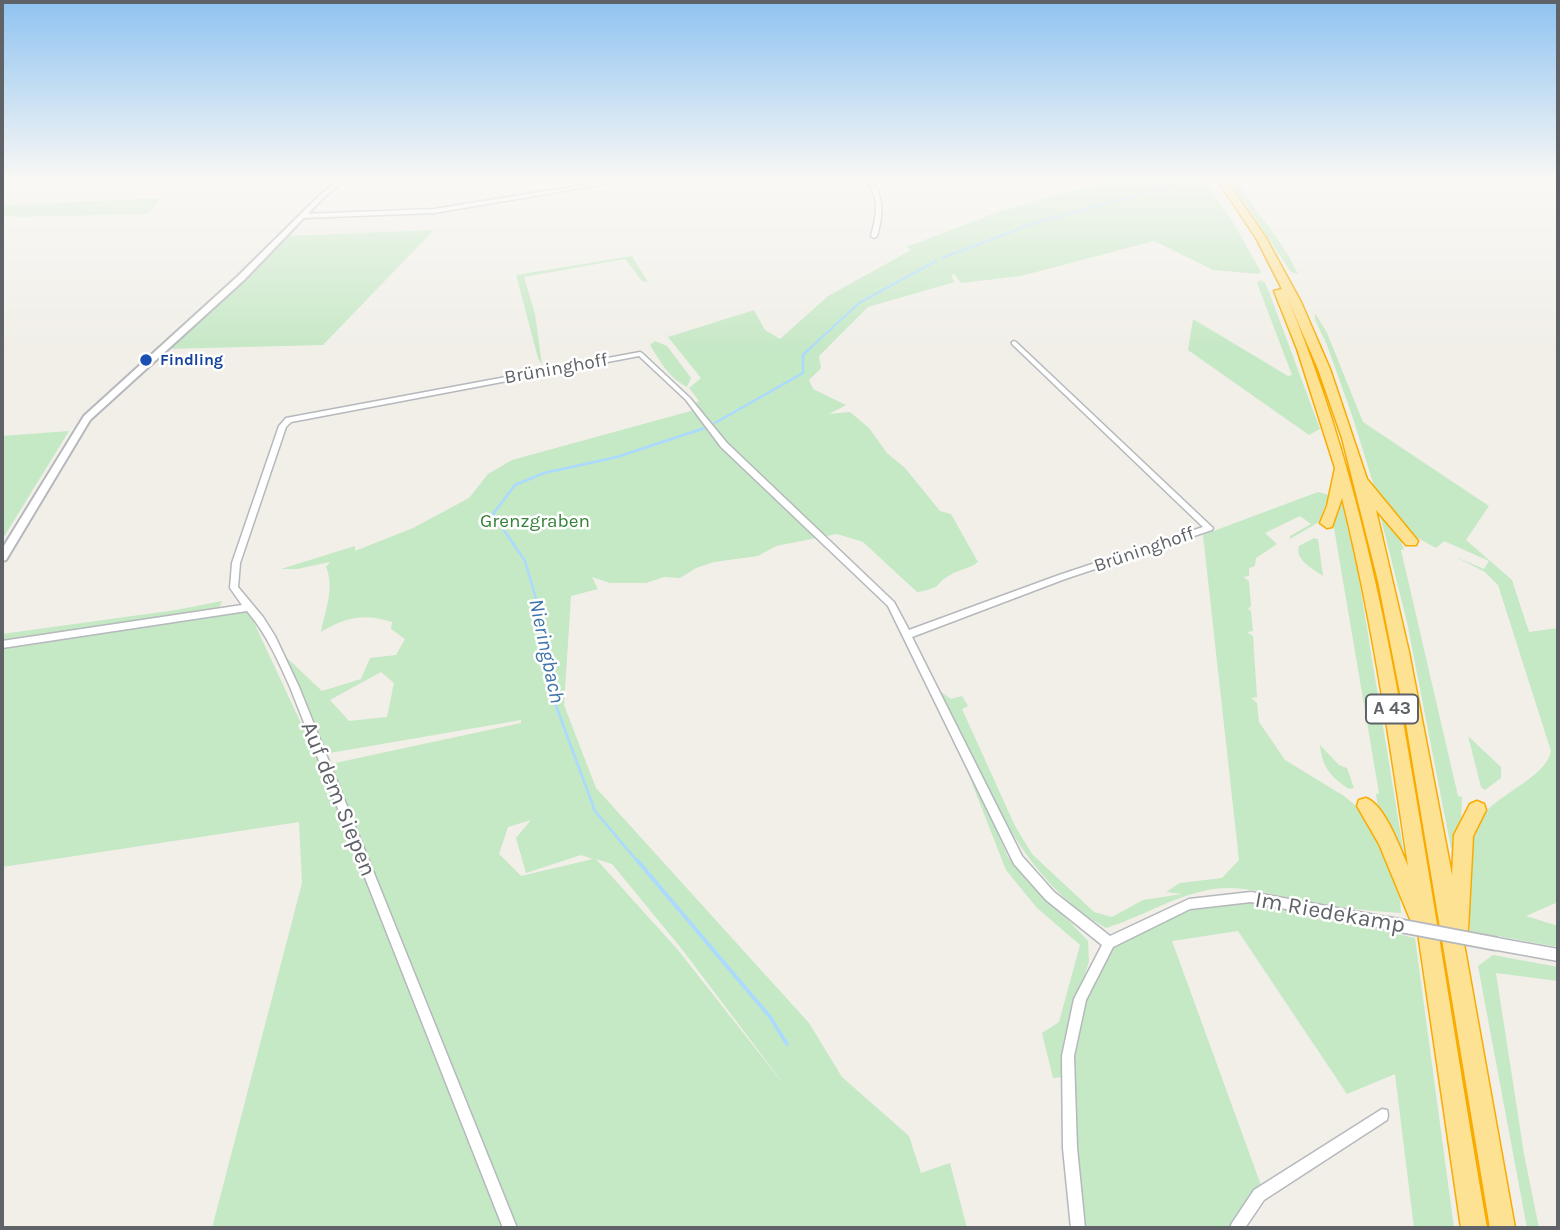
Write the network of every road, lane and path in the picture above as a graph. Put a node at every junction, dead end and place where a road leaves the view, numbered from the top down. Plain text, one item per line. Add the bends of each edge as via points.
1 (284, 235) edge
2 (1248, 235) edge
3 (1259, 235) edge
4 (1014, 343) dead end
5 (1339, 462) junction
6 (1356, 470) junction
7 (1327, 523) dead end
8 (1411, 541) dead end
9 (2, 556) edge
10 (249, 607) junction
11 (906, 635) junction
12 (2, 645) edge
13 (1366, 806) dead end
14 (1477, 810) dead end
15 (1109, 943) junction
16 (1558, 956) edge
17 (1444, 957) junction
18 (1382, 1115) dead end
19 (510, 1228) edge
20 (1078, 1228) edge
21 (1237, 1228) edge
22 (1474, 1228) edge
23 (1503, 1228) edge

1 - 9 street via 87,418
2 - 5 highway, A 43 via 1292,319
3 - 6 highway, A 43 via 1300,309
4 - 11 street, Brüninghoff via 1209,528
5 - 7 highway via 1334,506
5 - 17 highway, A 43 via 1365,565
6 - 8 highway
6 - 17 highway, A 43 via 1399,642
10 - 11 street, Brüninghoff via 234,588 236,563 289,419 640,354 688,399 724,446 891,604
10 - 12 street
10 - 19 street, Auf dem Siepen via 268,633 313,736
11 - 15 street, Brüninghoff via 1017,860 1050,896
13 - 17 highway via 1387,839
14 - 17 highway via 1464,835
15 - 16 street, Im Riedekamp, bridge via 1189,904 1251,897
15 - 20 street via 1080,999 1068,1056
17 - 22 highway, A 43
17 - 23 highway, A 43
18 - 21 street via 1259,1195

